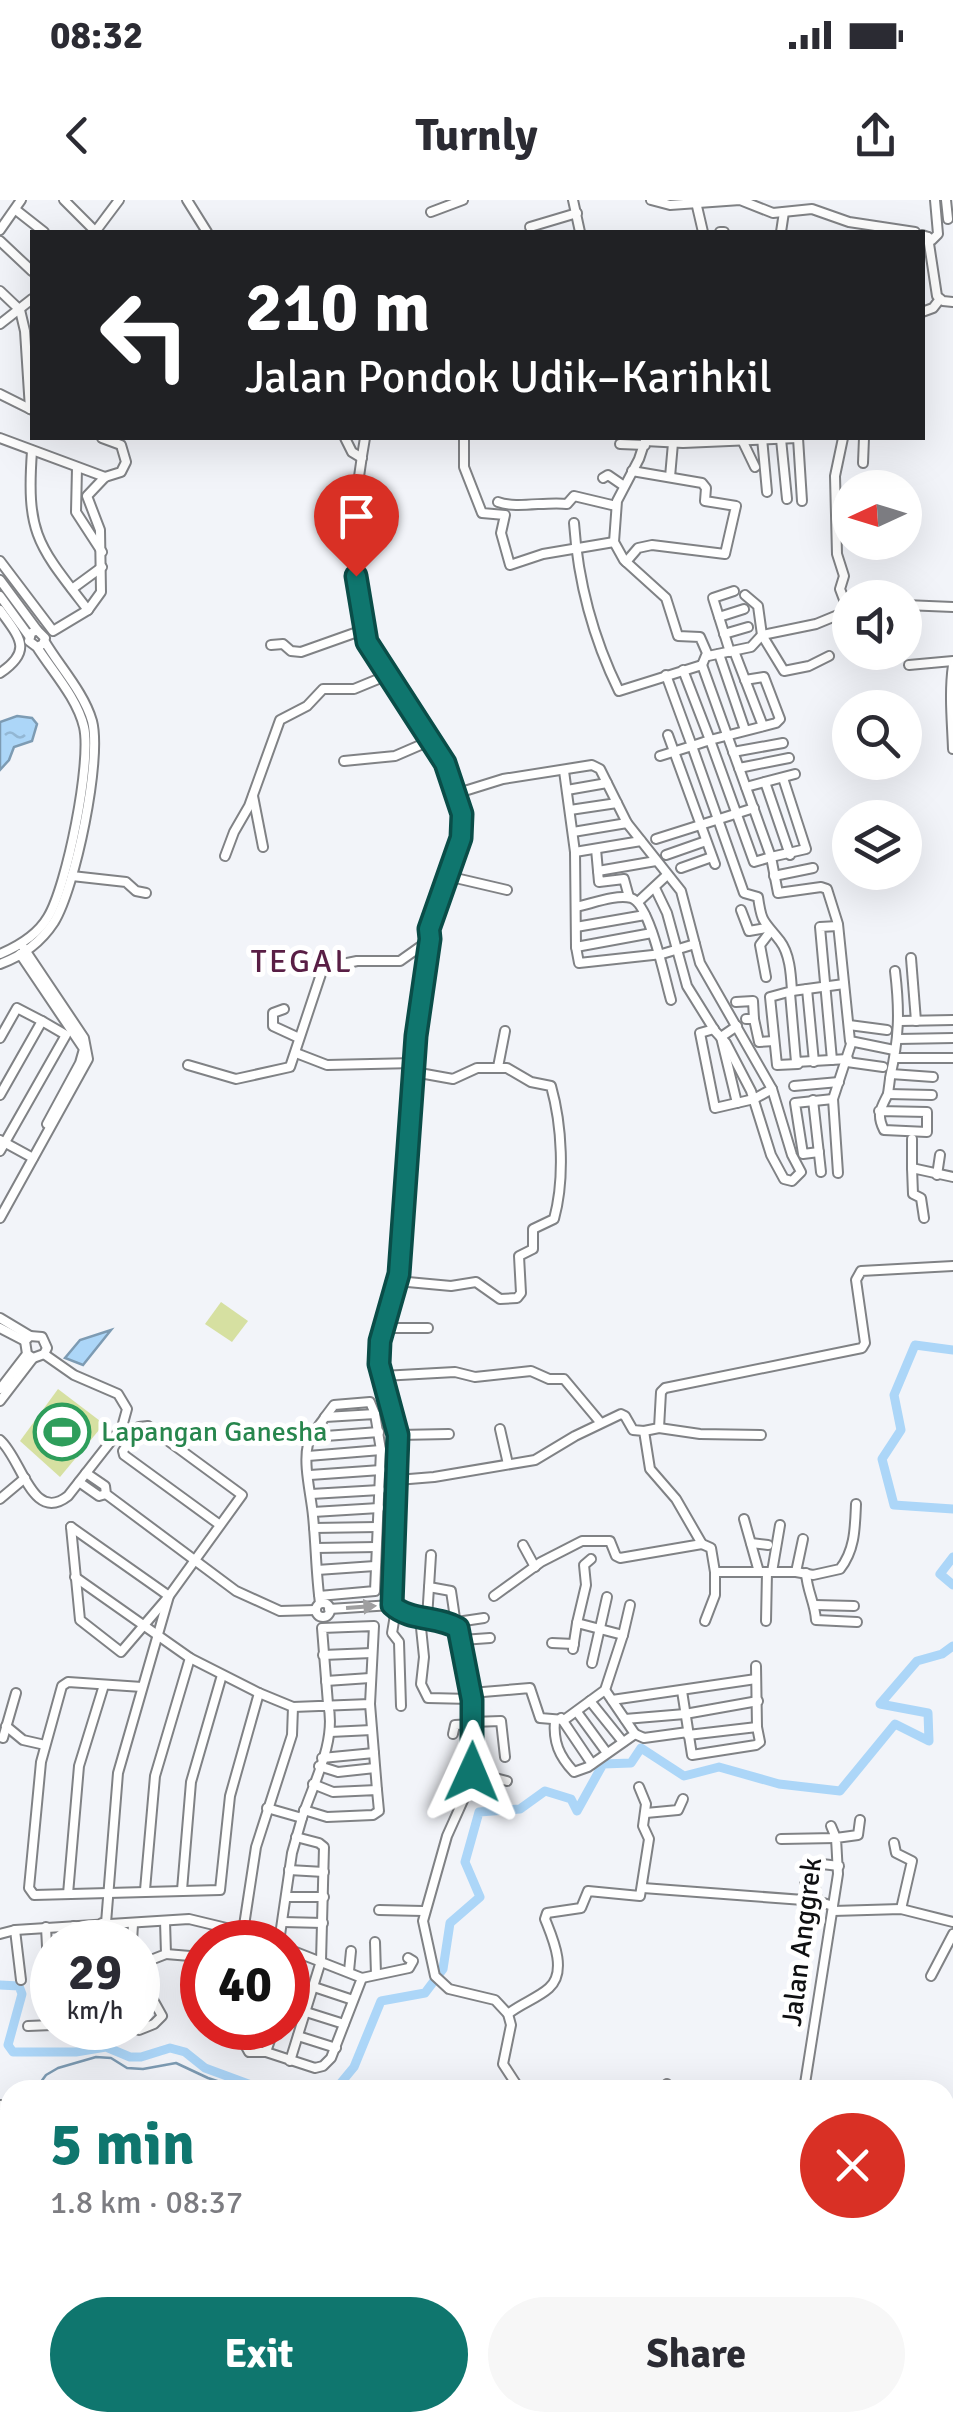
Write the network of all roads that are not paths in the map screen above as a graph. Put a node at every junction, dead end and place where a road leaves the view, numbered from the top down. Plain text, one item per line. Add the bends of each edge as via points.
1 (21, 200) edge
2 (64, 200) edge
3 (117, 200) edge
4 (187, 200) edge
5 (463, 200) edge
6 (650, 200) edge
7 (729, 200) edge
8 (936, 200) edge
9 (946, 200) edge
10 (575, 201) edge
11 (710, 201) edge
12 (696, 202) edge
13 (756, 202) edge
14 (16, 210) junction
15 (430, 212) dead end
16 (784, 212) junction
17 (577, 214) junction
18 (950, 218) edge
19 (846, 220) junction
20 (937, 222) junction
21 (530, 228) dead end
22 (0, 230) edge
23 (41, 230) edge
24 (93, 230) edge
25 (96, 230) edge
26 (206, 230) edge
27 (580, 230) edge
28 (703, 230) edge
29 (781, 230) edge
30 (843, 230) edge
31 (904, 230) edge
32 (925, 236) edge
33 (0, 242) edge
34 (30, 269) edge
35 (0, 292) edge
36 (940, 300) junction
37 (30, 301) edge
38 (953, 302) edge
39 (20, 310) junction
40 (925, 311) edge
41 (0, 324) edge
42 (0, 394) edge
43 (30, 397) edge
44 (30, 409) edge
45 (0, 438) edge
46 (109, 440) edge
47 (346, 440) edge
48 (365, 440) edge
49 (460, 440) edge
50 (725, 440) edge
51 (741, 440) edge
52 (762, 440) edge
53 (781, 440) edge
54 (798, 440) edge
55 (843, 440) edge
56 (864, 440) edge
57 (645, 441) edge
58 (674, 443) junction
59 (620, 444) dead end
60 (32, 451) junction
61 (362, 458) junction
62 (863, 463) dead end
63 (755, 467) dead end
64 (76, 468) junction
65 (632, 471) junction
66 (105, 477) junction
67 (670, 477) junction
68 (603, 478) dead end
69 (624, 486) junction
70 (767, 492) dead end
71 (87, 498) junction
72 (786, 499) dead end
73 (74, 500) junction
74 (802, 501) dead end
75 (498, 502) dead end
76 (616, 506) junction
77 (574, 523) dead end
78 (614, 542) junction
79 (575, 550) junction
80 (102, 552) junction
81 (0, 561) edge
82 (626, 562) junction
83 (102, 567) junction
84 (652, 570) dead end
85 (640, 574) junction
86 (0, 580) edge
87 (843, 580) edge
88 (72, 590) junction
89 (734, 592) dead end
90 (745, 595) dead end
91 (0, 596) edge
92 (922, 605) edge
93 (953, 607) edge
94 (744, 609) dead end
95 (0, 610) edge
96 (88, 610) junction
97 (719, 616) junction
98 (832, 617) edge
99 (748, 627) dead end
100 (363, 630) junction
101 (724, 634) junction
102 (762, 635) junction
103 (36, 640) junction
104 (271, 645) dead end
105 (21, 647) junction
106 (732, 652) junction
107 (719, 654) junction
108 (708, 656) junction
109 (829, 656) dead end
110 (953, 663) edge
111 (922, 664) edge
112 (702, 665) junction
113 (683, 670) junction
114 (0, 673) edge
115 (388, 675) junction
116 (666, 675) junction
117 (745, 680) junction
118 (762, 726) junction
119 (745, 730) junction
120 (727, 734) junction
121 (668, 735) dead end
122 (432, 740) junction
123 (710, 740) junction
124 (783, 743) dead end
125 (692, 746) junction
126 (953, 749) edge
127 (675, 752) junction
128 (734, 752) junction
129 (660, 756) dead end
130 (789, 758) dead end
131 (344, 762) dead end
132 (738, 768) junction
133 (564, 771) junction
134 (795, 774) dead end
135 (782, 778) junction
136 (765, 782) junction
137 (607, 784) junction
138 (746, 786) junction
139 (567, 790) junction
140 (802, 791) dead end
141 (458, 793) junction
142 (253, 796) junction
143 (789, 796) junction
144 (617, 803) junction
145 (754, 808) junction
146 (807, 808) dead end
147 (570, 810) junction
148 (794, 812) junction
149 (736, 813) junction
150 (718, 818) junction
151 (628, 823) junction
152 (700, 824) junction
153 (573, 832) junction
154 (656, 839) dead end
155 (706, 840) junction
156 (641, 841) junction
157 (263, 846) dead end
158 (596, 848) junction
159 (575, 852) junction
160 (666, 855) dead end
161 (790, 855) junction
162 (225, 856) dead end
163 (770, 857) junction
164 (656, 861) junction
165 (754, 862) junction
166 (680, 868) dead end
167 (735, 868) junction
168 (813, 868) dead end
169 (598, 871) junction
170 (668, 875) junction
171 (72, 876) junction
172 (447, 876) junction
173 (774, 876) junction
174 (654, 888) junction
175 (507, 890) dead end
176 (146, 893) dead end
177 (778, 893) junction
178 (758, 896) junction
179 (633, 899) junction
180 (576, 907) junction
181 (741, 910) dead end
182 (646, 915) junction
183 (838, 926) junction
184 (576, 927) junction
185 (768, 930) junction
186 (652, 934) junction
187 (430, 939) junction
188 (695, 944) junction
189 (576, 947) junction
190 (22, 950) junction
191 (677, 950) junction
192 (0, 954) edge
193 (658, 954) junction
194 (911, 958) dead end
195 (0, 964) edge
196 (895, 971) dead end
197 (766, 977) dead end
198 (844, 984) junction
199 (826, 987) junction
200 (807, 989) junction
201 (791, 992) junction
202 (671, 1000) dead end
203 (736, 1002) dead end
204 (284, 1009) dead end
205 (953, 1020) edge
206 (42, 1021) junction
207 (900, 1021) junction
208 (916, 1021) junction
209 (849, 1025) junction
210 (736, 1026) junction
211 (714, 1030) junction
212 (887, 1030) dead end
213 (505, 1031) dead end
214 (721, 1037) junction
215 (0, 1038) edge
216 (299, 1038) junction
217 (953, 1038) edge
218 (774, 1040) junction
219 (898, 1040) junction
220 (851, 1044) junction
221 (296, 1053) junction
222 (895, 1054) junction
223 (953, 1058) edge
224 (832, 1060) junction
225 (847, 1060) junction
226 (814, 1062) junction
227 (798, 1064) junction
228 (188, 1065) dead end
229 (498, 1067) junction
230 (883, 1067) dead end
231 (414, 1068) junction
232 (891, 1074) junction
233 (933, 1077) dead end
234 (839, 1082) junction
235 (794, 1086) dead end
236 (772, 1089) junction
237 (888, 1094) junction
238 (0, 1095) edge
239 (932, 1095) dead end
240 (754, 1099) junction
241 (833, 1099) junction
242 (813, 1100) junction
243 (736, 1103) junction
244 (879, 1112) junction
245 (912, 1139) dead end
246 (2, 1144) edge
247 (819, 1152) junction
248 (940, 1155) dead end
249 (31, 1157) junction
250 (912, 1168) junction
251 (821, 1172) dead end
252 (838, 1173) dead end
253 (937, 1175) junction
254 (953, 1177) edge
255 (0, 1215) edge
256 (924, 1218) dead end
257 (953, 1266) edge
258 (397, 1281) junction
259 (0, 1318) edge
260 (0, 1328) edge
261 (382, 1328) junction
262 (428, 1328) dead end
263 (28, 1339) junction
264 (815, 1344) dead end
265 (44, 1354) junction
266 (30, 1356) junction
267 (817, 1359) junction
268 (382, 1376) junction
269 (0, 1388) edge
270 (0, 1401) edge
271 (600, 1422) junction
272 (658, 1428) junction
273 (500, 1429) dead end
274 (644, 1431) junction
275 (379, 1432) junction
276 (449, 1434) dead end
277 (398, 1435) junction
278 (761, 1435) dead end
279 (312, 1436) junction
280 (0, 1440) edge
281 (381, 1450) junction
282 (308, 1456) junction
283 (508, 1464) junction
284 (381, 1470) junction
285 (86, 1473) junction
286 (310, 1475) junction
287 (25, 1478) junction
288 (398, 1480) junction
289 (79, 1482) junction
290 (380, 1490) junction
291 (106, 1494) junction
292 (311, 1494) junction
293 (0, 1499) edge
294 (856, 1504) dead end
295 (379, 1508) junction
296 (313, 1512) junction
297 (744, 1519) dead end
298 (220, 1525) junction
299 (780, 1525) dead end
300 (377, 1527) junction
301 (314, 1528) junction
302 (803, 1539) dead end
303 (751, 1543) junction
304 (702, 1544) junction
305 (768, 1544) dead end
306 (523, 1545) dead end
307 (376, 1547) junction
308 (316, 1548) junction
309 (431, 1555) dead end
310 (591, 1559) dead end
311 (194, 1560) junction
312 (375, 1566) junction
313 (535, 1567) junction
314 (317, 1570) junction
315 (715, 1572) junction
316 (766, 1572) junction
317 (801, 1572) junction
318 (75, 1577) junction
319 (501, 1579) dead end
320 (429, 1587) junction
321 (505, 1589) junction
322 (168, 1596) junction
323 (494, 1596) dead end
324 (607, 1596) dead end
325 (630, 1605) dead end
326 (815, 1605) junction
327 (319, 1606) junction
328 (854, 1606) dead end
329 (394, 1607) junction
330 (424, 1618) junction
331 (484, 1618) dead end
332 (705, 1621) dead end
333 (766, 1621) dead end
334 (858, 1622) dead end
335 (578, 1623) junction
336 (457, 1624) junction
337 (146, 1625) junction
338 (322, 1628) junction
339 (601, 1628) junction
340 (158, 1634) junction
341 (623, 1635) junction
342 (490, 1638) dead end
343 (462, 1640) junction
344 (552, 1644) dead end
345 (372, 1653) junction
346 (323, 1655) junction
347 (190, 1658) junction
348 (592, 1662) dead end
349 (756, 1666) dead end
350 (222, 1675) junction
351 (370, 1678) junction
352 (756, 1679) junction
353 (326, 1681) junction
354 (104, 1685) junction
355 (142, 1687) junction
356 (604, 1690) junction
357 (682, 1691) junction
358 (471, 1693) junction
359 (16, 1694) dead end
360 (259, 1694) junction
361 (612, 1700) junction
362 (590, 1701) junction
363 (758, 1701) junction
364 (328, 1704) junction
365 (370, 1704) junction
366 (401, 1706) dead end
367 (293, 1707) junction
368 (576, 1712) junction
369 (685, 1714) junction
370 (560, 1719) junction
371 (625, 1719) junction
372 (472, 1723) junction
373 (6, 1726) junction
374 (757, 1727) junction
375 (372, 1730) junction
376 (330, 1732) junction
377 (453, 1734) dead end
378 (635, 1734) junction
379 (688, 1734) junction
380 (3, 1738) dead end
381 (622, 1742) junction
382 (44, 1746) junction
383 (374, 1753) junction
384 (607, 1754) junction
385 (504, 1757) dead end
386 (321, 1762) junction
387 (592, 1764) junction
388 (375, 1768) junction
389 (472, 1772) junction
390 (507, 1781) dead end
391 (313, 1784) junction
392 (640, 1787) dead end
393 (377, 1790) junction
394 (683, 1799) dead end
395 (267, 1808) junction
396 (303, 1814) junction
397 (646, 1814) junction
398 (860, 1820) dead end
399 (830, 1826) dead end
400 (296, 1837) junction
401 (836, 1838) junction
402 (781, 1839) dead end
403 (894, 1843) dead end
404 (822, 1864) dead end
405 (838, 1866) junction
406 (290, 1870) junction
407 (324, 1872) junction
408 (805, 1884) dead end
409 (643, 1888) junction
410 (145, 1890) junction
411 (182, 1890) junction
412 (106, 1893) junction
413 (68, 1894) junction
414 (286, 1897) junction
415 (324, 1897) junction
416 (817, 1901) junction
417 (833, 1908) junction
418 (901, 1909) junction
419 (379, 1910) dead end
420 (423, 1911) junction
421 (104, 1920) edge
422 (247, 1920) edge
423 (282, 1920) edge
424 (160, 1921) edge
425 (165, 1921) junction
426 (180, 1921) edge
427 (953, 1922) edge
428 (310, 1923) edge
429 (323, 1923) junction
430 (30, 1929) edge
431 (15, 1930) junction
432 (0, 1934) edge
433 (953, 1934) edge
434 (375, 1942) dead end
435 (351, 1950) dead end
436 (166, 1954) junction
437 (180, 1955) edge
438 (160, 1956) edge
439 (310, 1958) edge
440 (321, 1961) junction
441 (400, 1970) dead end
442 (348, 1972) junction
443 (376, 1974) junction
444 (931, 1976) dead end
445 (362, 1978) junction
446 (20, 1980) dead end
447 (314, 1987) junction
448 (310, 2000) edge
449 (354, 2000) junction
450 (310, 2013) edge
451 (508, 2014) junction
452 (344, 2024) junction
453 (310, 2040) edge
454 (336, 2048) junction
455 (247, 2050) edge
456 (294, 2050) edge
457 (266, 2052) joint
458 (290, 2061) junction
459 (513, 2080) edge
460 (806, 2080) edge

1 - 14 street
2 - 24 street
3 - 25 street
4 - 26 street
5 - 15 street
6 - 12 street via 670,206
7 - 11 street
7 - 13 street
8 - 20 street
9 - 18 street
10 - 17 street
11 - 12 street
12 - 28 street
13 - 16 street via 767,212
14 - 22 street
14 - 23 street
16 - 19 street via 812,209
16 - 29 street
17 - 21 street
17 - 27 street
18 - 20 street
19 - 30 street
19 - 31 street
20 - 32 street via 936,237
32 - 36 street
33 - 34 street
35 - 39 street
36 - 38 street
36 - 40 street
37 - 39 street
39 - 41 street
39 - 43 street
42 - 44 street
45 - 60 street
46 - 66 street via 123,447 126,462 121,472
47 - 61 street
48 - 61 street
49 - 79 street via 482,513 505,516 501,534 509,564
50 - 51 street
50 - 58 street
51 - 63 street
52 - 70 street
53 - 72 street
54 - 74 street
55 - 87 street via 835,476
56 - 62 street
57 - 58 street
57 - 59 street
57 - 65 street
58 - 67 street
60 - 64 street
60 - 88 street via 32,522
61 - 100 street via 355,550
64 - 66 street
64 - 73 street
65 - 67 street
65 - 69 street
66 - 71 street
67 - 82 street via 705,485 707,502 736,504 726,552 652,545 638,548
68 - 69 street
69 - 76 street
71 - 73 street
71 - 80 street
73 - 80 street via 78,519
75 - 76 street via 568,504 574,496
76 - 78 street
77 - 79 street
78 - 79 street
78 - 82 street
79 - 116 street via 595,634 619,691
80 - 83 street
81 - 96 street via 50,630
82 - 85 street
83 - 88 street
83 - 96 street via 101,592
84 - 85 street
85 - 108 street via 666,598 678,636 700,637
86 - 103 street
88 - 96 street
89 - 97 street via 713,598
90 - 102 street via 758,606
91 - 103 street
92 - 93 street
94 - 97 street
95 - 105 street
97 - 101 street
98 - 102 street
99 - 101 street
100 - 104 street via 301,652
100 - 115 street
101 - 106 street
102 - 106 street via 751,648
102 - 109 street via 784,671
103 - 105 street
103 - 171 street via 87,708 94,734
103 - 190 street via 78,709 86,758 58,897
105 - 114 street
106 - 107 street
106 - 117 street
107 - 108 street
107 - 119 street
108 - 112 street
110 - 111 street
110 - 126 street
112 - 113 street
112 - 120 street
113 - 116 street
113 - 123 street
115 - 122 street
115 - 142 street via 354,689 323,689 280,720
116 - 125 street
117 - 118 street
117 - 118 street via 764,676 780,719
118 - 119 street
119 - 120 street
120 - 123 street
120 - 128 street
121 - 127 street
122 - 131 street via 395,756
122 - 141 street
123 - 125 street
123 - 149 street
124 - 128 street
125 - 127 street
125 - 150 street
127 - 129 street
127 - 152 street
128 - 132 street
130 - 132 street
132 - 138 street
133 - 137 street via 596,765
133 - 139 street
133 - 141 street
134 - 135 street
135 - 136 street
135 - 143 street
136 - 138 street
136 - 161 street
137 - 139 street
137 - 144 street
138 - 145 street
139 - 147 street
140 - 143 street
141 - 172 street via 463,826
142 - 157 street
142 - 162 street
143 - 148 street
144 - 147 street
144 - 151 street
145 - 149 street
145 - 163 street
146 - 148 street
147 - 153 street
148 - 161 street via 806,849
149 - 150 street
149 - 165 street
150 - 152 street
150 - 167 street
151 - 153 street
151 - 156 street
152 - 154 street
152 - 155 street
153 - 159 street
155 - 160 street
155 - 166 street via 713,860
156 - 158 street
156 - 164 street
158 - 159 street
158 - 169 street
159 - 180 street
161 - 163 street
163 - 165 street
163 - 173 street
164 - 169 street
164 - 170 street
165 - 167 street
167 - 178 street via 744,893
168 - 173 street
169 - 179 street via 599,882 624,879
170 - 174 street
170 - 188 street via 682,891
171 - 176 street via 126,882
171 - 190 street via 53,923
172 - 175 street
172 - 187 street
173 - 177 street
174 - 179 street
174 - 191 street
177 - 178 street
177 - 183 street via 827,888
178 - 185 street
179 - 180 street
179 - 182 street
180 - 184 street
181 - 185 street via 749,930
182 - 184 street
182 - 186 street
183 - 198 street
183 - 199 street via 820,927
184 - 189 street
185 - 197 street via 760,945
185 - 201 street via 782,944
186 - 189 street
186 - 193 street
187 - 216 street via 400,962 325,966
187 - 231 street
188 - 191 street
188 - 210 street
189 - 193 street via 581,964
190 - 192 street
190 - 195 street
190 - 249 street via 84,1055
191 - 193 street
191 - 211 street via 687,986
193 - 202 street
194 - 208 street
196 - 207 street
198 - 199 street
198 - 209 street
199 - 200 street
199 - 224 street
200 - 201 street
200 - 226 street
201 - 218 street via 770,997
201 - 227 street
203 - 218 street via 753,1001 750,1019 758,1042
204 - 216 street via 273,1013 273,1026
205 - 208 street
206 - 215 street via 17,1008
206 - 238 street
206 - 246 street via 65,1038
207 - 208 street
207 - 219 street
209 - 212 street
209 - 220 street
210 - 214 street
210 - 236 street
211 - 214 street
211 - 243 street via 700,1033 715,1108
213 - 229 street
214 - 240 street
214 - 243 street
216 - 221 street
217 - 219 street
218 - 227 street via 777,1065
219 - 222 street
220 - 222 street
220 - 225 street
221 - 228 street via 285,1070 241,1078
221 - 231 street via 327,1065
222 - 223 street
222 - 232 street
224 - 225 street
224 - 226 street
225 - 230 street
225 - 234 street
226 - 227 street
229 - 231 street via 453,1079
229 - 258 street via 551,1086 558,1133 555,1216 533,1228 533,1249 519,1256 520,1296 500,1299 476,1282
231 - 258 street
232 - 233 street
232 - 237 street
234 - 235 street
234 - 241 street
236 - 240 street
236 - 240 street via 801,1172 792,1181 771,1155
237 - 239 street
237 - 244 street
240 - 243 street
241 - 242 street
241 - 252 street
242 - 247 street
242 - 247 street via 794,1104 802,1154
244 - 244 street via 884,1130 927,1132 926,1112
245 - 250 street
246 - 249 street
247 - 251 street
248 - 253 street
249 - 255 street
250 - 253 street
250 - 256 street via 913,1194
253 - 254 street
257 - 267 street via 861,1271 856,1280 865,1343
258 - 261 street
259 - 263 street
260 - 263 street
261 - 262 street
261 - 268 street
263 - 265 street via 42,1337
263 - 266 street
264 - 267 street
265 - 266 street
265 - 285 street via 126,1404 125,1422
266 - 269 street
266 - 270 street
267 - 272 street via 664,1388
268 - 271 street via 535,1371 564,1379
268 - 277 street
271 - 274 street via 621,1414 635,1431
271 - 283 street via 543,1457
272 - 274 street
272 - 278 street
273 - 283 street
274 - 304 street via 650,1469
275 - 279 street
275 - 279 street via 370,1402 334,1405
275 - 281 street
276 - 277 street
277 - 288 street
279 - 282 street
280 - 287 street
281 - 282 street
281 - 284 street
282 - 286 street
283 - 288 street
284 - 286 street
284 - 290 street
285 - 289 street
285 - 291 street
286 - 292 street
287 - 289 street via 36,1497 52,1503
287 - 293 street
288 - 329 street
289 - 291 street
290 - 292 street
290 - 295 street
291 - 311 street
292 - 296 street
294 - 317 street via 854,1537 841,1568
295 - 296 street
295 - 300 street
296 - 301 street
297 - 303 street
298 - 298 street via 242,1495 148,1426 139,1428 122,1454
298 - 311 street
299 - 316 street
300 - 301 street
300 - 307 street
301 - 308 street
302 - 317 street
303 - 305 street
303 - 316 street
304 - 313 street via 620,1558 610,1540 589,1540
304 - 315 street via 711,1548
306 - 313 street
307 - 308 street
307 - 312 street
308 - 314 street
309 - 320 street
310 - 335 street via 584,1565
311 - 322 street
311 - 327 street via 265,1606 285,1612
312 - 314 street
312 - 327 street via 374,1592
313 - 321 street
314 - 327 street
315 - 316 street
315 - 332 street
316 - 317 street
316 - 333 street
317 - 326 street
318 - 322 street via 71,1527
318 - 337 street
318 - 337 street via 80,1620 121,1652
319 - 321 street
320 - 330 street
320 - 336 street via 451,1591
321 - 323 street
322 - 337 street
322 - 340 street
324 - 339 street
325 - 341 street
326 - 328 street
326 - 334 street via 816,1620
327 -> 329 street
327 - 338 street
329 - 330 street
329 - 366 street
330 - 336 street
330 - 358 street via 421,1684 428,1698
331 - 336 street
335 - 339 street
335 - 344 street via 574,1646
336 - 343 street
337 - 340 street
338 - 345 street via 373,1625
338 - 346 street
339 - 341 street
339 - 348 street
340 - 347 street
340 - 355 street
341 - 356 street
342 - 343 street
343 - 358 street
345 - 346 street
345 - 351 street
346 - 353 street
347 - 350 street
347 - 410 street via 155,1776
349 - 352 street
350 - 360 street
350 - 411 street via 191,1782
351 - 353 street
351 - 365 street
352 - 357 street
352 - 363 street
353 - 364 street
354 - 355 street
354 - 382 street via 62,1686
354 - 413 street via 79,1766
355 - 412 street via 118,1773
356 - 361 street
356 - 362 street
357 - 361 street
357 - 369 street
358 - 370 street via 534,1684 542,1712
358 - 372 street
359 - 373 street
360 - 367 street
360 - 411 street via 230,1796 222,1886
361 - 371 street
362 - 368 street
362 - 381 street
363 - 369 street
363 - 374 street
364 - 365 street
364 - 367 street
364 - 376 street
365 - 375 street
367 - 395 street via 292,1734
368 - 370 street
368 - 384 street
369 - 371 street
369 - 379 street
370 - 387 street
370 - 387 street via 555,1743 571,1769
371 - 378 street
372 - 377 street via 454,1725
372 - 385 street via 502,1721
372 - 389 street
373 - 380 street
373 - 382 street
374 - 379 street
374 - 379 street via 759,1744 694,1756
375 - 376 street
375 - 383 street
376 - 386 street
378 - 379 street
378 - 381 street
381 - 384 street
382 - 413 street via 29,1888 34,1896
383 - 386 street
383 - 388 street
384 - 387 street
386 - 388 street via 338,1772
386 - 391 street
388 - 393 street
389 - 390 street
389 - 420 street
391 - 393 street via 336,1792
391 - 396 street
392 - 397 street
393 - 396 street via 376,1814
394 - 397 street via 678,1810
395 - 396 street
395 - 422 street
396 - 400 street
397 - 409 street
398 - 401 street, Jalan Anggrek via 858,1836
399 - 401 street
400 - 406 street
400 - 407 street via 322,1844
401 - 402 street
401 - 405 street, Jalan Anggrek
403 - 418 street via 896,1853 912,1861
404 - 405 street
405 - 417 street, Jalan Anggrek
406 - 407 street
406 - 414 street
407 - 415 street
408 - 416 street via 816,1887
409 - 416 street
409 - 451 street via 638,1897 588,1892 581,1908 547,1913 554,1981
410 - 411 street
410 - 412 street
412 - 413 street
412 - 421 street
414 - 415 street
414 - 423 street
415 - 429 street
416 - 417 street
417 - 418 street
417 - 460 street, Jalan Anggrek
418 - 427 street
419 - 420 street
420 - 451 street via 435,1976 446,1988 490,1998
424 - 425 street
425 - 426 street
425 - 436 street
428 - 429 street
429 - 440 street
430 - 431 street
431 - 432 street
431 - 446 street
433 - 444 street
434 - 443 street
435 - 442 street
436 - 437 street
436 - 438 street
439 - 440 street
440 - 442 street
440 - 447 street
441 - 443 street
442 - 445 street
443 - 445 street
445 - 449 street
447 - 448 street
447 - 449 street
449 - 452 street
450 - 452 street
451 - 459 street via 503,2064
452 - 454 street
453 - 454 street
454 - 458 street via 319,2068
455 - 457 street
456 - 458 street
457 - 458 street

